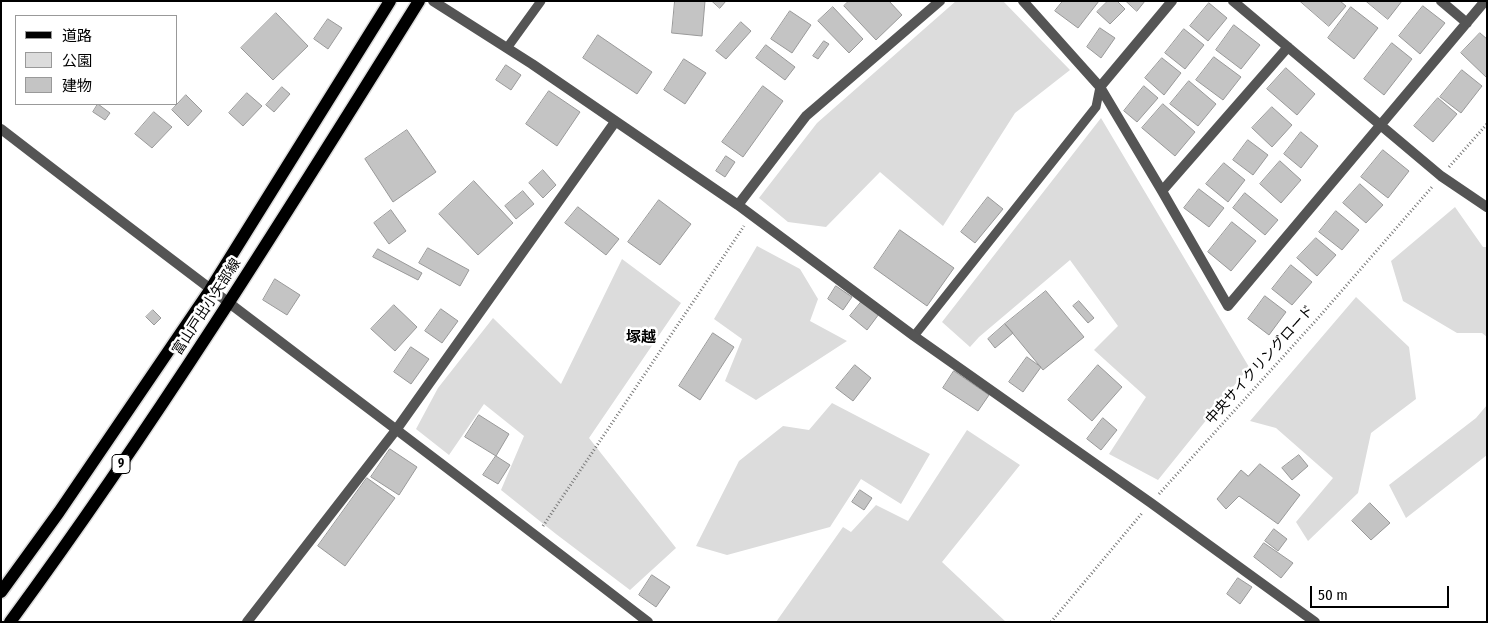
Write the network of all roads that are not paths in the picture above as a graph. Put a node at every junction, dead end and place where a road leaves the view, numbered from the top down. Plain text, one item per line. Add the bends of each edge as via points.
1 (390, 1) edge
2 (419, 1) edge
3 (433, 1) edge
4 (541, 1) edge
5 (940, 1) edge
6 (1023, 1) edge
7 (1172, 1) edge
8 (1233, 1) edge
9 (1441, 1) edge
10 (1485, 1) edge
11 (1467, 23) junction
12 (1288, 47) junction
13 (507, 48) junction
14 (1100, 87) junction
15 (615, 122) junction
16 (1381, 125) junction
17 (1, 129) edge
18 (1162, 191) junction
19 (738, 205) junction
20 (1487, 207) edge
21 (210, 290) junction
22 (229, 303) junction
23 (914, 336) junction
24 (396, 430) junction
25 (1, 592) edge
26 (10, 622) edge
27 (247, 622) edge
28 (648, 622) edge
29 (1315, 622) edge

1 - 21 main road, 富山戸出小矢部線 / 9
2 - 22 main road, 富山戸出小矢部線 / 9
3 - 13 street
4 - 13 lane
5 - 19 street via 806,116
6 - 14 street
7 - 14 street
8 - 12 street
9 - 11 street
10 - 11 street
11 - 16 street
12 - 16 street
12 - 18 street
13 - 15 street
14 - 18 street
14 - 23 lane via 1096,107
15 - 19 street
15 - 24 street
16 - 18 street via 1228,306
16 - 20 street via 1441,176
17 - 21 street
19 - 23 street
21 - 22 street
21 - 25 main road, 富山戸出小矢部線 / 9
22 - 24 street
22 - 26 main road, 富山戸出小矢部線 / 9 via 69,541
23 - 29 street
24 - 27 street
24 - 28 street

